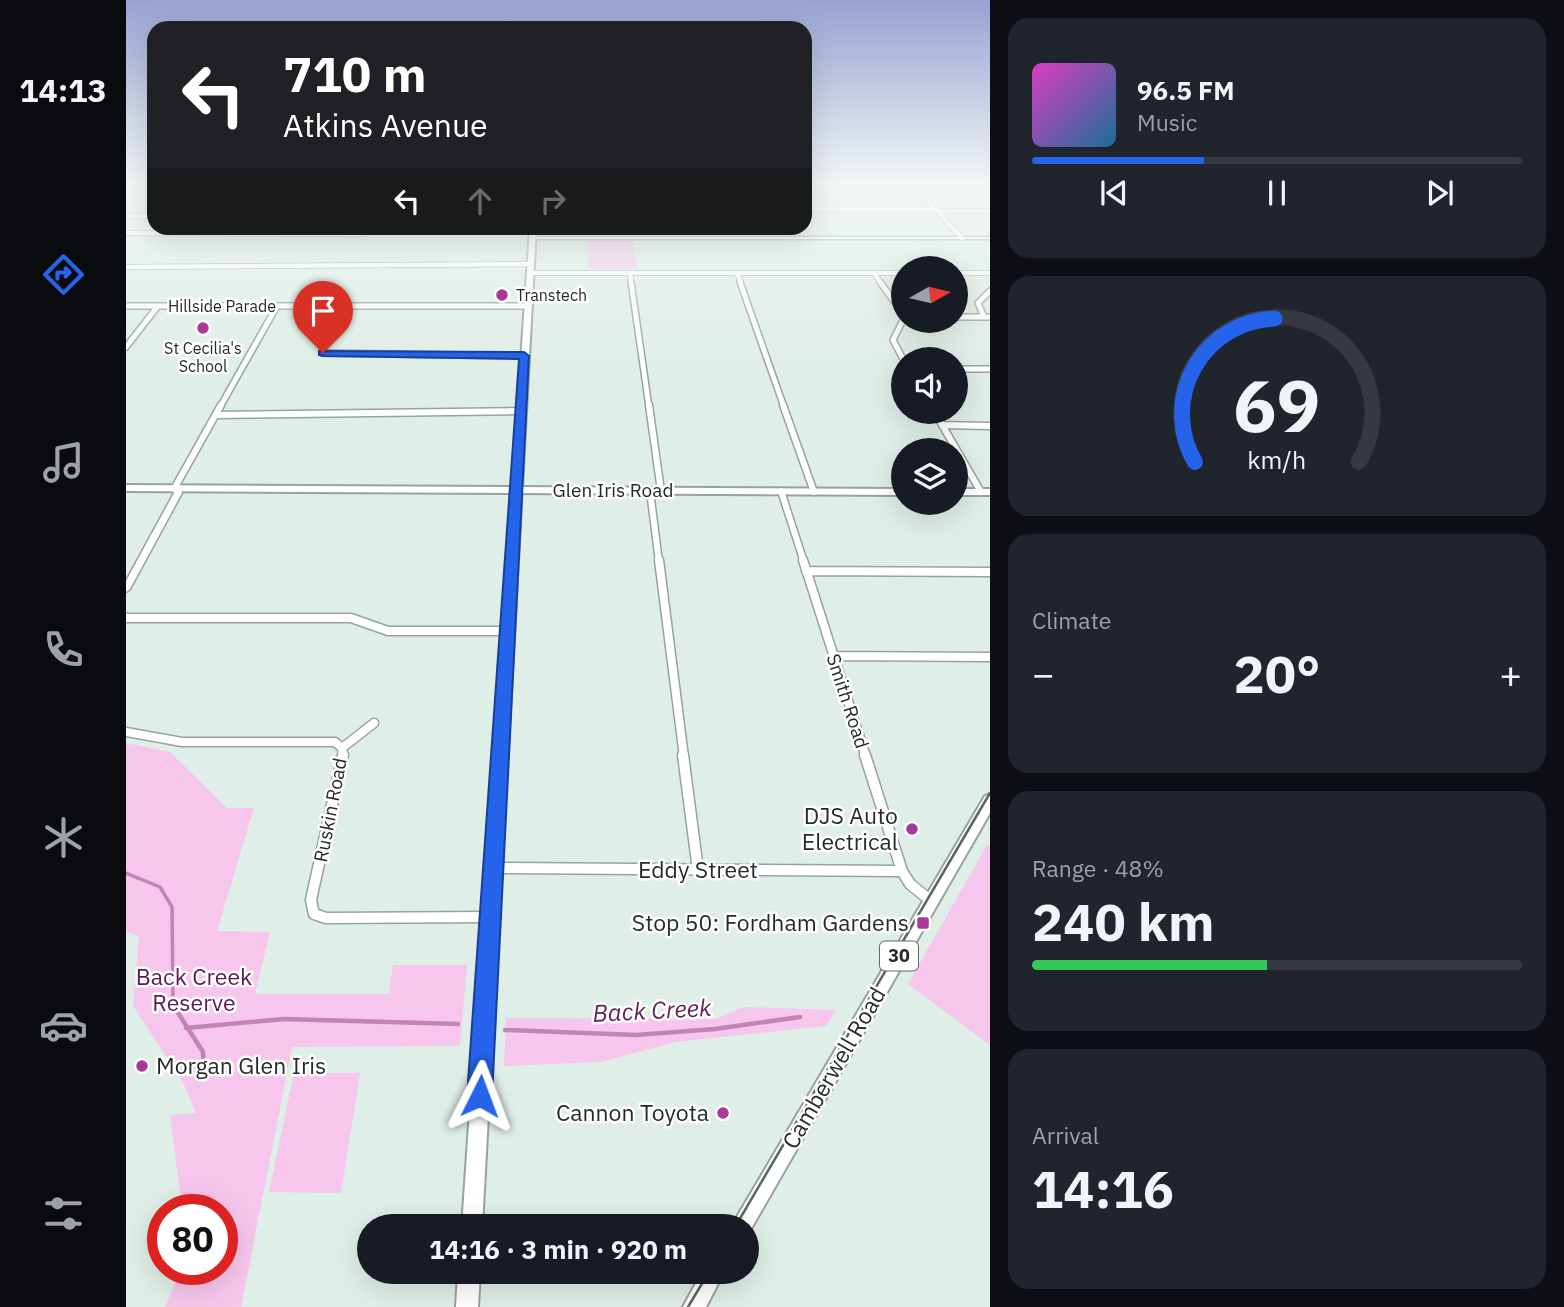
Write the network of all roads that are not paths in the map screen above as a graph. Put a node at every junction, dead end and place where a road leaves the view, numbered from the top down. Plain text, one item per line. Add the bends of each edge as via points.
1 (532, 245) edge
2 (126, 267) edge
3 (530, 268) junction
4 (630, 273) junction
5 (737, 273) junction
6 (874, 273) junction
7 (891, 273) edge
8 (968, 273) edge
9 (990, 274) edge
10 (990, 291) edge
11 (891, 297) edge
12 (126, 306) edge
13 (158, 306) junction
14 (277, 306) junction
15 (528, 306) junction
16 (968, 317) edge
17 (987, 317) edge
18 (126, 347) edge
19 (323, 353) dead end
20 (524, 356) junction
21 (968, 369) edge
22 (990, 369) edge
23 (520, 411) junction
24 (217, 414) junction
25 (942, 425) joint
26 (990, 426) edge
27 (126, 490) edge
28 (515, 490) junction
29 (176, 491) junction
30 (239, 491) junction
31 (650, 491) junction
32 (661, 491) junction
33 (781, 491) junction
34 (814, 492) junction
35 (891, 492) edge
36 (968, 492) edge
37 (986, 492) edge
38 (806, 571) junction
39 (990, 572) edge
40 (126, 589) edge
41 (126, 618) edge
42 (507, 631) junction
43 (834, 656) junction
44 (990, 657) edge
45 (374, 723) dead end
46 (126, 732) edge
47 (342, 748) junction
48 (990, 800) edge
49 (493, 868) junction
50 (698, 870) junction
51 (902, 871) junction
52 (931, 901) junction
53 (490, 917) junction
54 (473, 1214) edge
55 (749, 1214) edge
56 (468, 1284) edge
57 (707, 1284) edge
58 (467, 1307) edge
59 (694, 1307) edge

1 - 3 main road
2 - 3 street
3 - 4 street
3 - 15 main road
4 - 5 street
4 - 32 street
5 - 6 street
5 - 34 street
6 - 7 street
6 - 11 street
8 - 9 street
10 - 17 street via 978,303
12 - 13 street, Hillside Parade
13 - 14 street, Hillside Parade
13 - 18 street
14 - 15 street, Hillside Parade
14 - 24 street
15 - 20 main road
16 - 17 street
19 - 20 street
20 - 23 main road
21 - 22 street
23 - 24 street
23 - 28 main road
24 - 29 street
25 - 26 street
25 - 37 street
27 - 29 main road, Glen Iris Road
27 - 29 main road, Glen Iris Road
28 - 30 main road, Glen Iris Road
28 - 31 main road, Glen Iris Road
28 - 42 main road
29 - 30 main road, Glen Iris Road
29 - 30 main road, Glen Iris Road
29 - 40 street
31 - 32 main road, Glen Iris Road
31 - 50 street
32 - 33 main road, Glen Iris Road
33 - 34 main road, Glen Iris Road
33 - 38 street, Smith Road
34 - 35 main road, Glen Iris Road
36 - 37 main road
38 - 39 street
38 - 43 street, Smith Road
41 - 42 street via 351,618 388,631
42 - 49 main road
43 - 44 street
43 - 51 street, Smith Road
45 - 47 street
46 - 47 street, Ruskin Road via 174,742 330,742
47 - 53 street, Ruskin Road via 311,901 314,914 326,918
48 - 52 main road, Camberwell Road / 30
49 - 50 street, Eddy Street
49 - 53 main road
50 - 51 street, Eddy Street
51 - 52 street, Smith Road
52 - 55 main road, Camberwell Road / 30
53 - 54 main road
56 - 58 main road
57 - 59 main road

